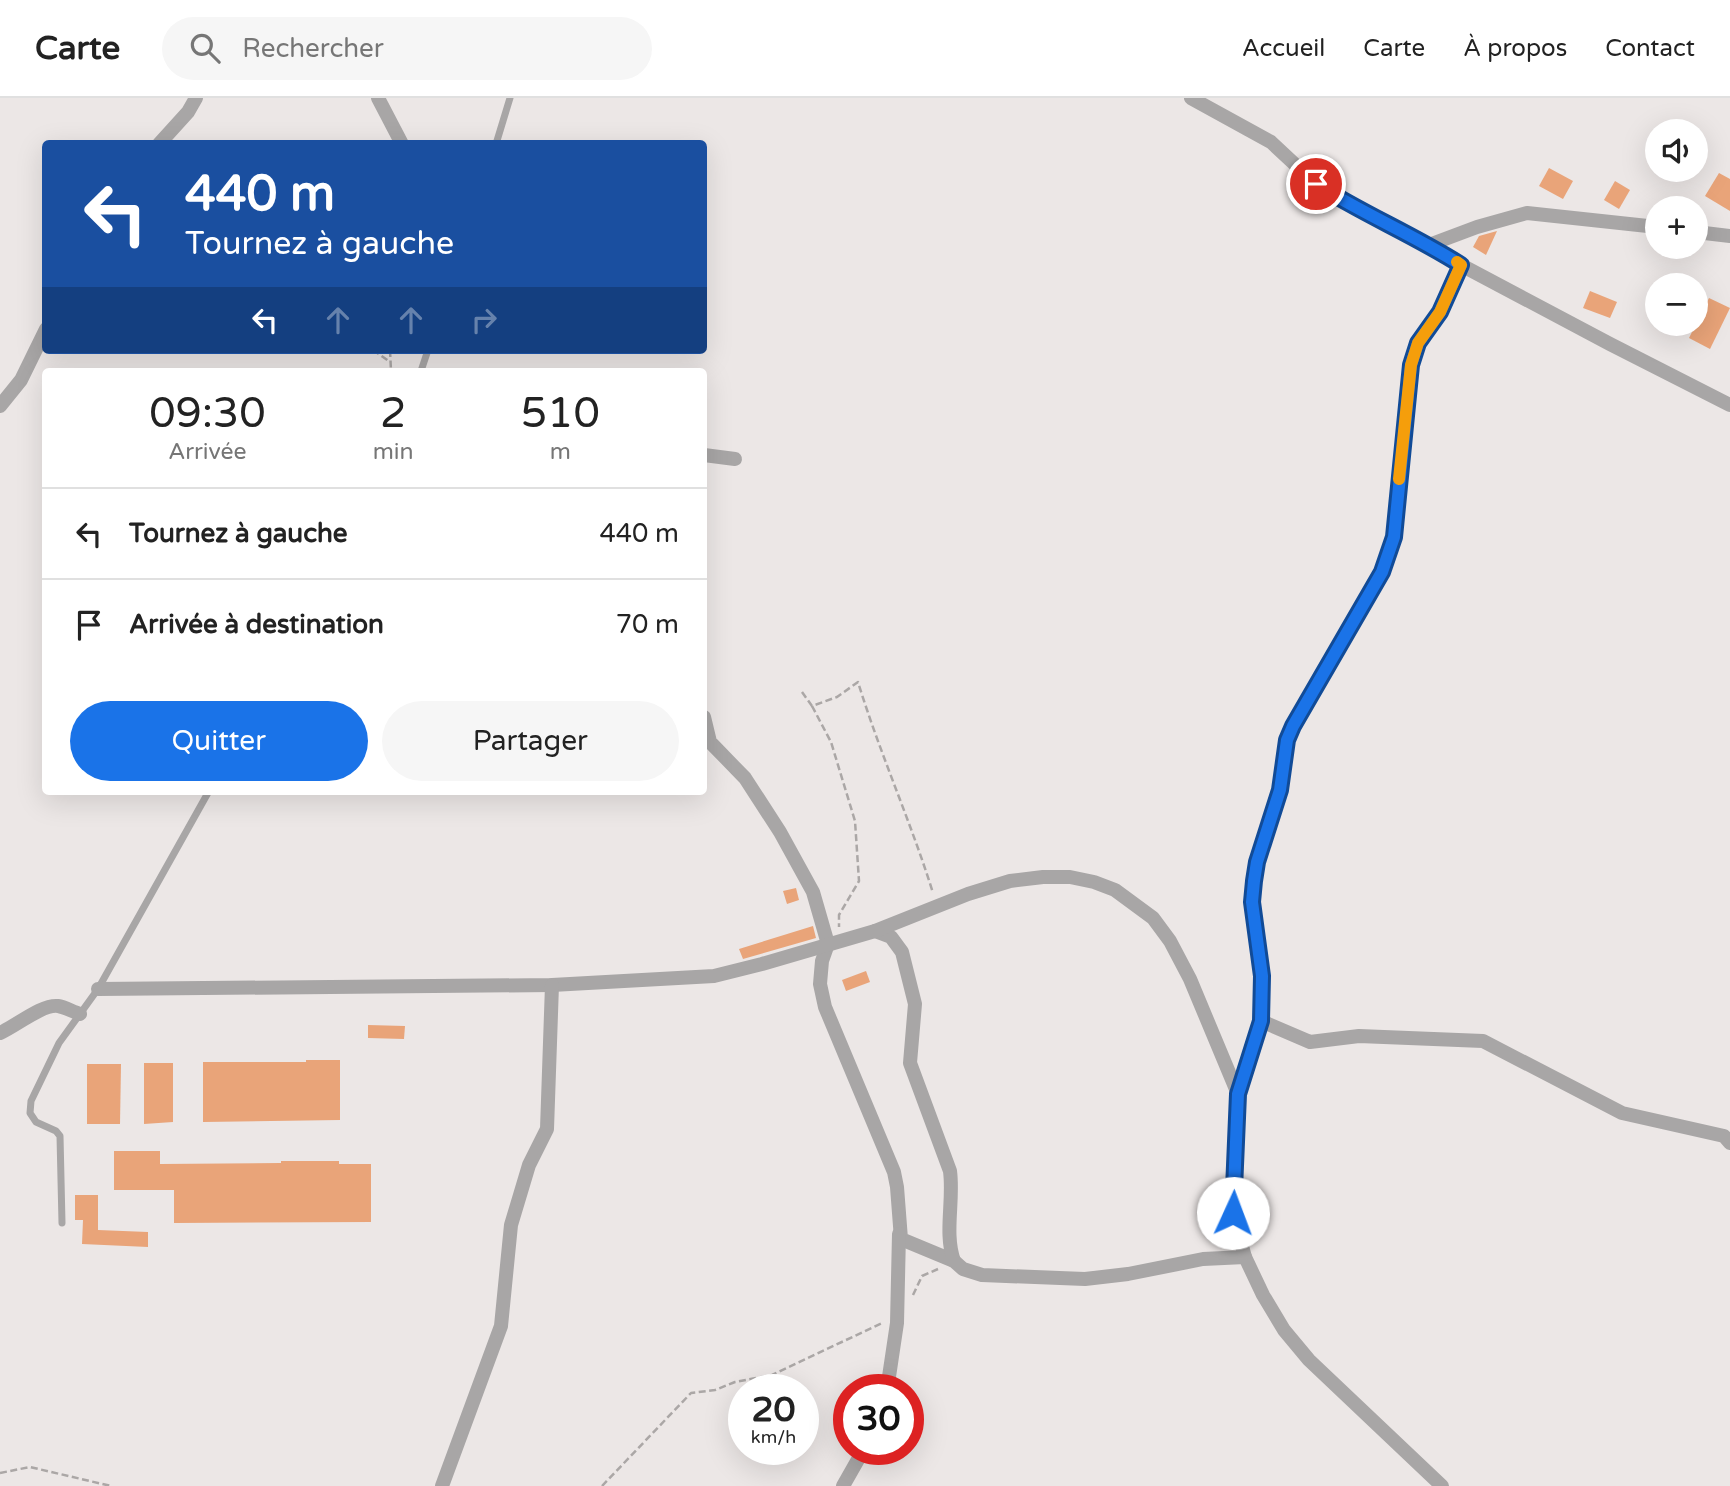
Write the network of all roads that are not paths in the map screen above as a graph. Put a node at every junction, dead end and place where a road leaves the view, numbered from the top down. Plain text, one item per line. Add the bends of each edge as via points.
1 (196, 98) edge
2 (377, 98) edge
3 (510, 98) edge
4 (1191, 98) edge
5 (162, 140) edge
6 (400, 140) edge
7 (497, 140) edge
8 (1645, 226) edge
9 (1708, 233) edge
10 (1730, 236) edge
11 (1429, 245) junction
12 (1461, 265) junction
13 (42, 337) edge
14 (1730, 405) edge
15 (0, 406) edge
16 (707, 455) edge
17 (735, 459) dead end
18 (707, 730) edge
19 (207, 795) edge
20 (875, 931) junction
21 (834, 943) junction
22 (552, 985) junction
23 (98, 989) junction
24 (80, 1014) junction
25 (1261, 1021) junction
26 (0, 1033) edge
27 (1238, 1094) junction
28 (1730, 1143) edge
29 (62, 1223) dead end
30 (899, 1234) junction
31 (1245, 1256) junction
32 (954, 1261) junction
33 (889, 1374) edge
34 (855, 1465) edge
35 (442, 1486) edge
36 (843, 1486) edge
37 (1442, 1486) edge

1 - 5 street
2 - 6 street
3 - 7 lane
4 - 11 street via 1271,142 1316,184 1343,201
8 - 11 street via 1527,213
9 - 10 street
11 - 12 street
12 - 14 street
12 - 25 street via 1440,312 1418,343 1411,365 1390,554 1287,740 1280,790 1257,862 1252,902 1262,976
13 - 15 street via 21,380
16 - 17 street
18 - 21 street via 710,742 745,778 780,832
19 - 23 lane
20 - 21 street
20 - 27 street via 1010,881 1070,877 1115,890 1153,918 1170,942
20 - 32 street via 891,937 902,951 913,990 910,1063 950,1171 949,1249
21 - 22 street via 714,976
21 - 30 street via 822,961 825,1007 894,1172
22 - 23 street
22 - 35 street via 547,1129 528,1165 511,1225 502,1326
23 - 24 lane
24 - 26 street via 57,1006 40,1009
24 - 29 lane via 59,1043 31,1101 30,1113 36,1122 60,1136
25 - 27 street
25 - 28 street via 1310,1042 1359,1036 1483,1041 1622,1114 1724,1136
27 - 31 street via 1233,1213
30 - 32 street via 905,1242
30 - 33 street via 897,1312
31 - 32 street via 1085,1279 982,1275
31 - 37 street via 1263,1296 1309,1360
34 - 36 street

